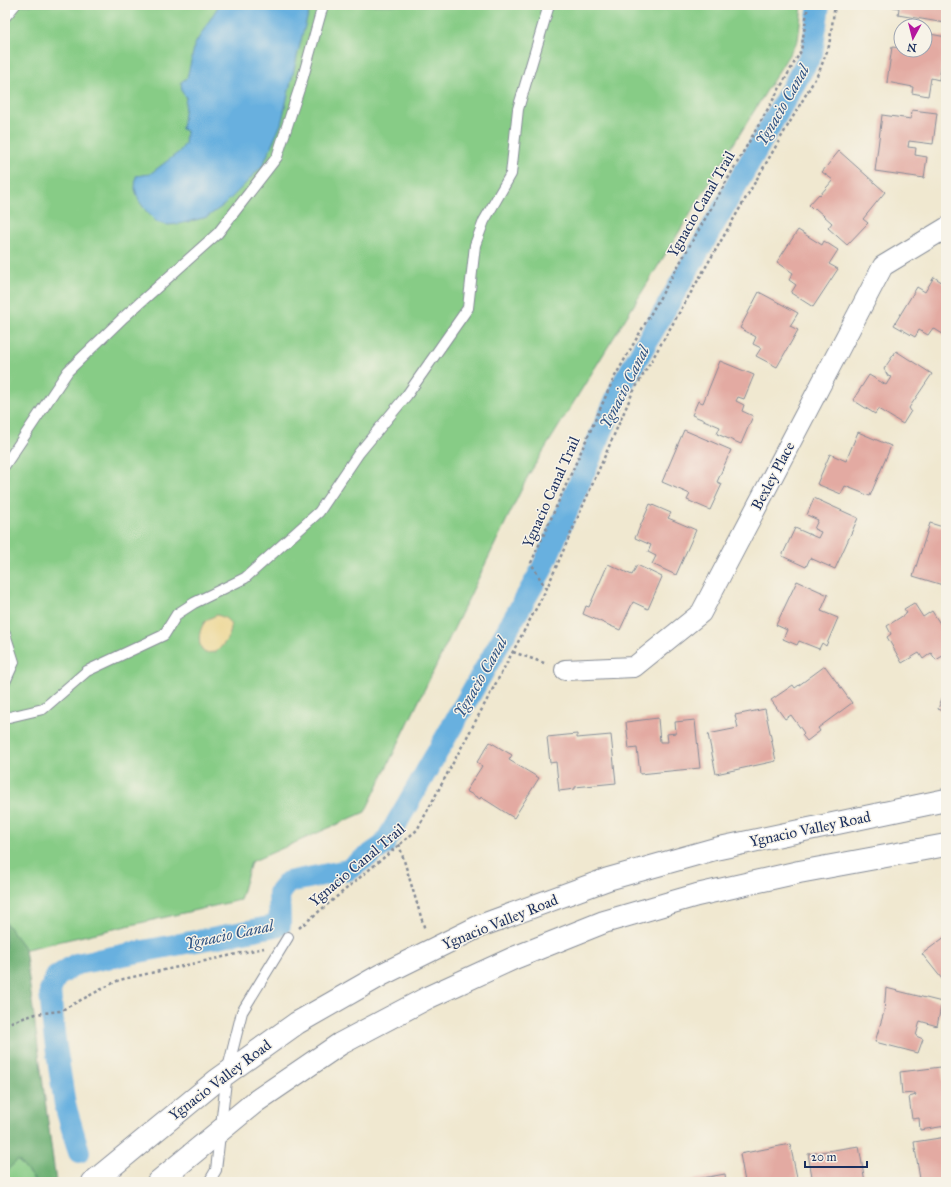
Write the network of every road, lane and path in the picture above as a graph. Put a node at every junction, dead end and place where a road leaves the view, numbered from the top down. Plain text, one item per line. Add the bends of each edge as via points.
1 (15, 5) edge
2 (323, 5) edge
3 (549, 5) edge
4 (808, 5) edge
5 (835, 5) edge
6 (5, 17) edge
7 (946, 228) edge
8 (5, 465) edge
9 (546, 590) junction
10 (5, 634) edge
11 (513, 652) junction
12 (564, 670) joint
13 (5, 682) edge
14 (5, 718) edge
15 (946, 800) edge
16 (399, 844) junction
17 (946, 845) edge
18 (288, 937) junction
19 (431, 950) junction
20 (5, 1024) edge
21 (227, 1072) junction
22 (220, 1130) junction
23 (93, 1182) edge
24 (158, 1182) edge
25 (209, 1182) edge

1 - 6 lane
2 - 8 lane via 277,157 218,233 124,317 68,372
3 - 14 lane via 518,109 511,174 474,245 468,308 407,395 359,453 319,512 245,578 178,614 164,634 87,671 43,708
4 - 9 path, Ygnacio Canal Trail via 801,52 614,378 531,563
5 - 9 path via 829,46 819,72 632,394
7 - 12 street, Bexley Place via 883,266 701,613 634,667
9 - 11 path, Ygnacio Canal Trail
10 - 13 lane via 14,662
11 - 12 path
11 - 16 path, Ygnacio Canal Trail via 417,830
15 - 19 highway, Ygnacio Valley Road via 715,849 608,879 480,926
16 - 18 path, Ygnacio Canal Trail
16 - 19 path
17 - 22 highway via 799,872 697,895 604,922 514,958 429,997 340,1044 255,1102
18 - 20 path, Ygnacio Canal Trail via 263,948 119,980 60,1010 36,1014
18 - 21 lane via 242,1012
19 - 21 highway, Ygnacio Valley Road via 297,1023
21 - 22 lane
21 - 23 highway, Ygnacio Valley Road
22 - 24 highway
22 - 25 lane via 216,1170

